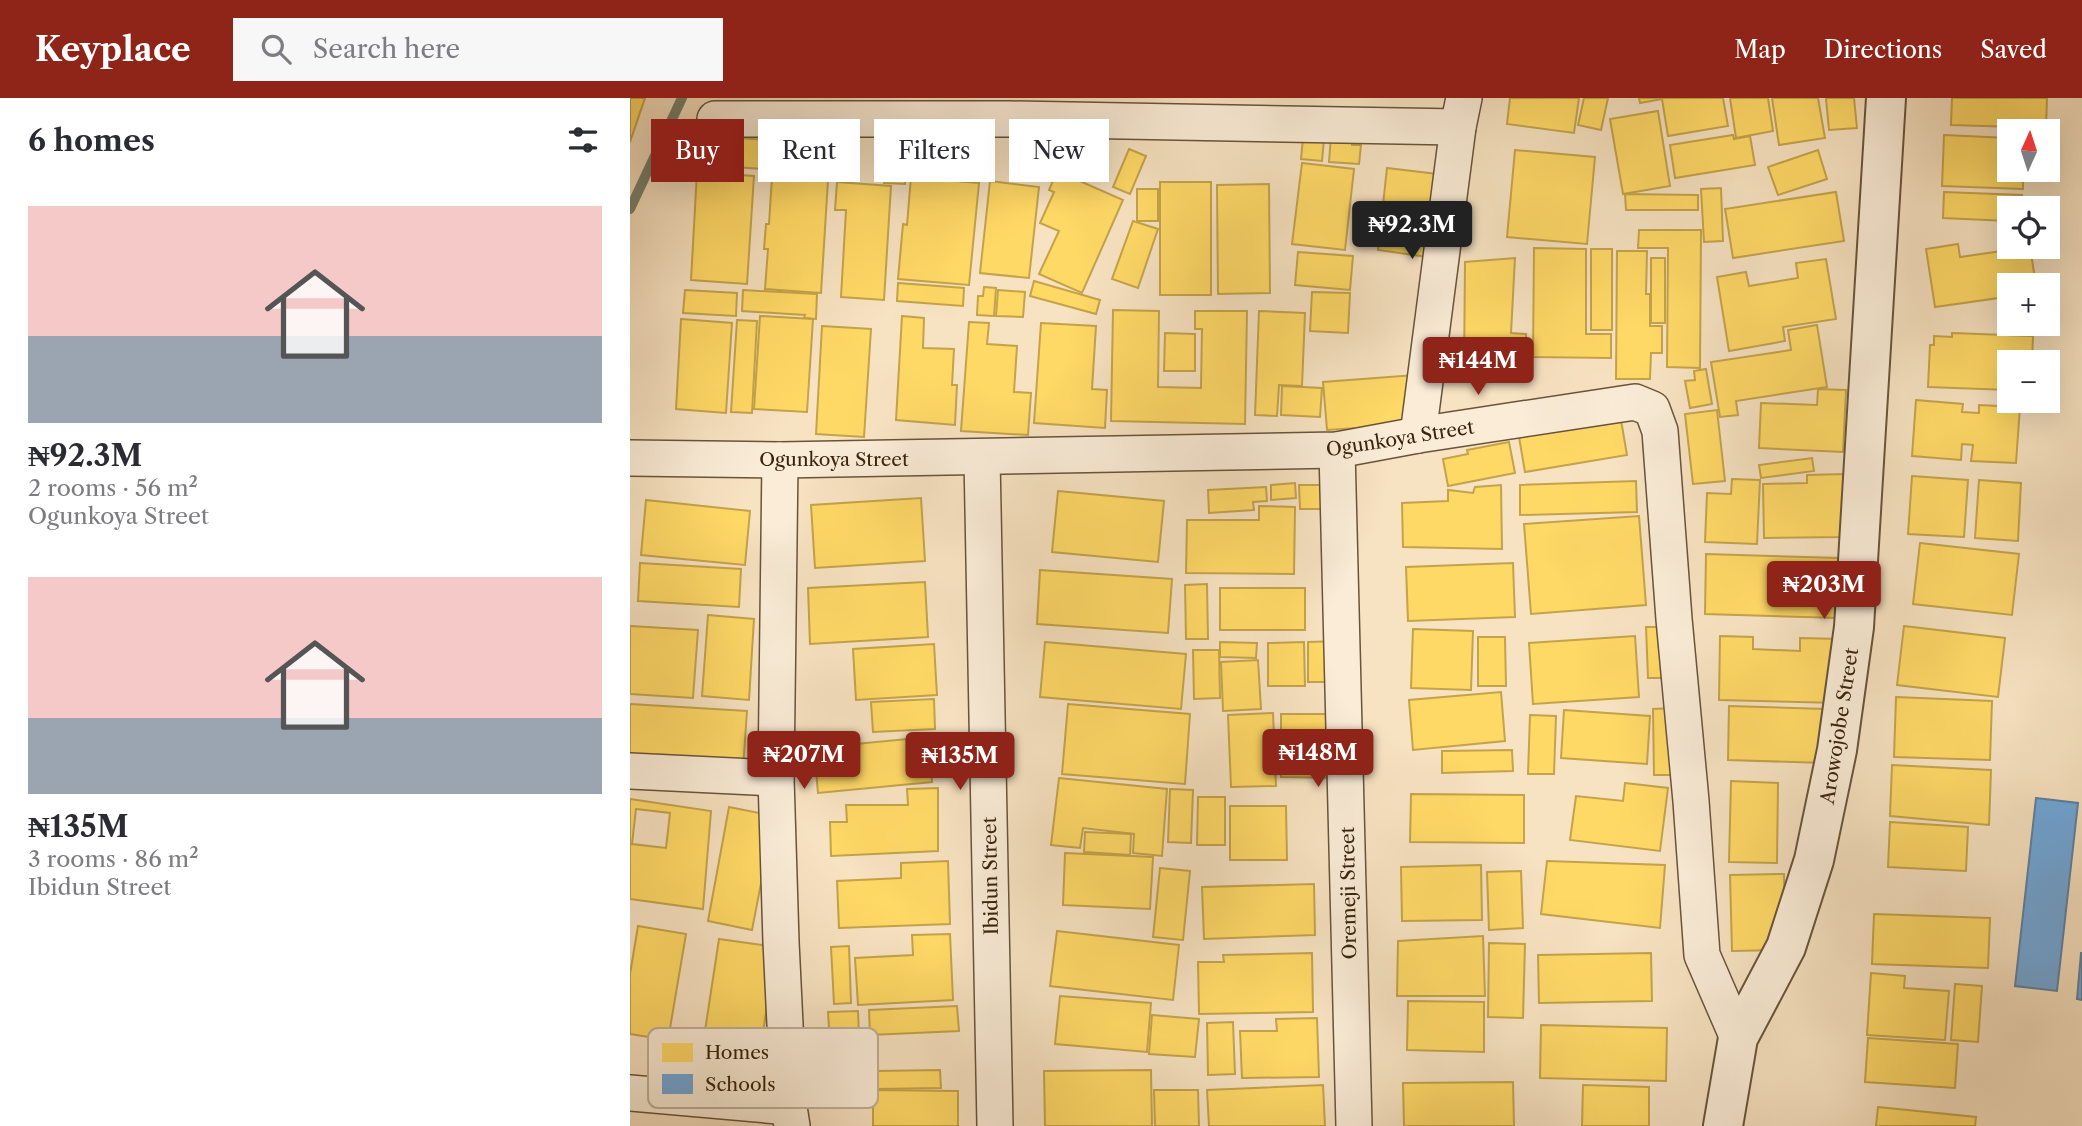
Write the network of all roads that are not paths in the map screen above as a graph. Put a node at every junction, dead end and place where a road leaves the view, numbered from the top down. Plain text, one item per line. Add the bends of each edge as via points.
1 (1886, 98) edge
2 (1010, 109) edge
3 (1461, 113) edge
4 (715, 119) dead end
5 (1418, 435) junction
6 (1337, 450) junction
7 (630, 458) edge
8 (982, 458) junction
9 (780, 460) junction
10 (630, 771) edge
11 (776, 778) junction
12 (786, 1028) edge
13 (1738, 1038) junction
14 (630, 1093) edge
15 (648, 1096) edge
16 (730, 1108) edge
17 (790, 1117) edge
18 (995, 1126) edge
19 (1354, 1126) edge
20 (1723, 1126) edge

1 - 13 street, Arowojobe Street via 1854,627 1838,750 1814,859 1786,947
2 - 3 street
2 - 4 street
3 - 5 street
5 - 6 street, Ogunkoya Street
5 - 13 street, Ogunkoya Street via 1635,402 1653,409 1660,431 1702,955
6 - 8 street, Ogunkoya Street
6 - 19 street, Oremeji Street
7 - 9 street, Ogunkoya Street
8 - 9 street, Ogunkoya Street
8 - 18 street, Ibidun Street
9 - 11 street
10 - 11 street
11 - 12 street
13 - 20 street, Arowojobe Street
14 - 15 street
16 - 17 street

